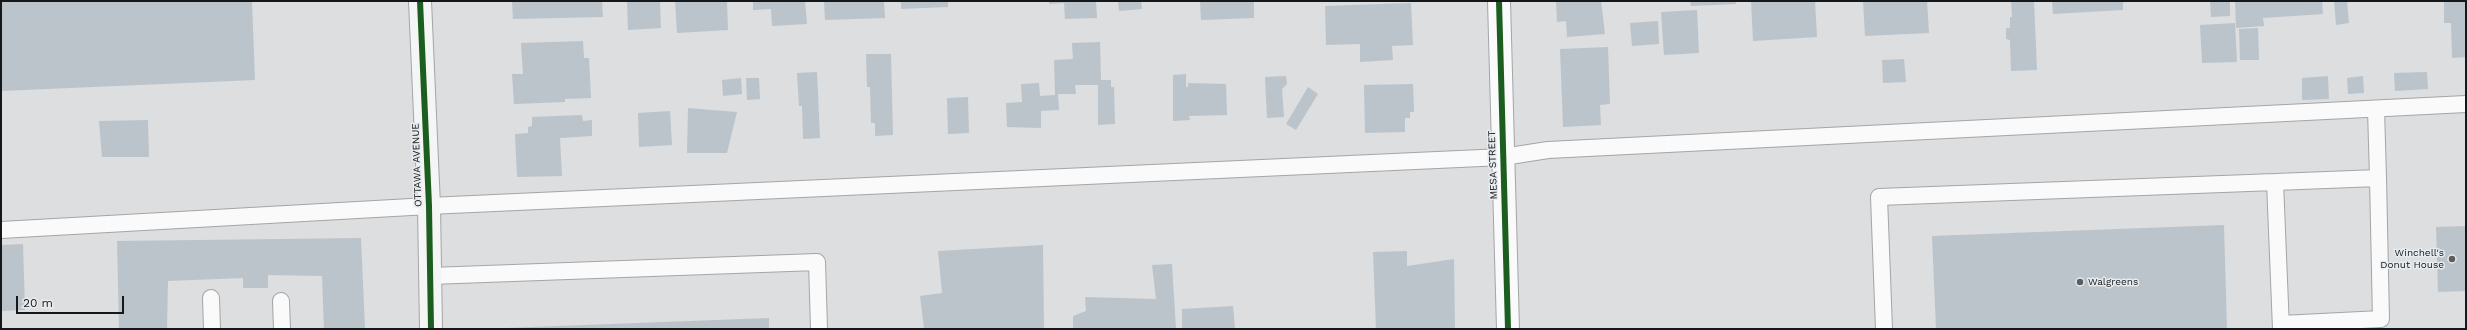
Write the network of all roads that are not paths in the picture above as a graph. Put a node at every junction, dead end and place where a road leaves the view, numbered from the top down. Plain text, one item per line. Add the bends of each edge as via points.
1 (420, 1) edge
2 (1499, 1) edge
3 (2466, 104) edge
4 (2376, 109) junction
5 (1503, 157) junction
6 (2378, 178) junction
7 (2275, 182) junction
8 (429, 206) junction
9 (1, 230) edge
10 (430, 276) junction
11 (211, 298) dead end
12 (281, 301) dead end
13 (2281, 327) edge
14 (212, 329) edge
15 (282, 329) edge
16 (431, 329) edge
17 (819, 329) edge
18 (1508, 329) edge
19 (1884, 329) edge

1 - 8 street, OTTAWA AVENUE
2 - 5 street, MESA STREET
3 - 4 lane
4 - 5 lane via 1548,150
4 - 6 lane
5 - 8 lane
5 - 18 street, MESA STREET
6 - 7 lane
6 - 13 lane via 2381,319
7 - 13 lane
7 - 19 lane via 1879,197
8 - 9 lane
8 - 10 street, OTTAWA AVENUE
10 - 16 street, OTTAWA AVENUE
10 - 17 lane via 817,262
11 - 14 lane
12 - 15 lane

